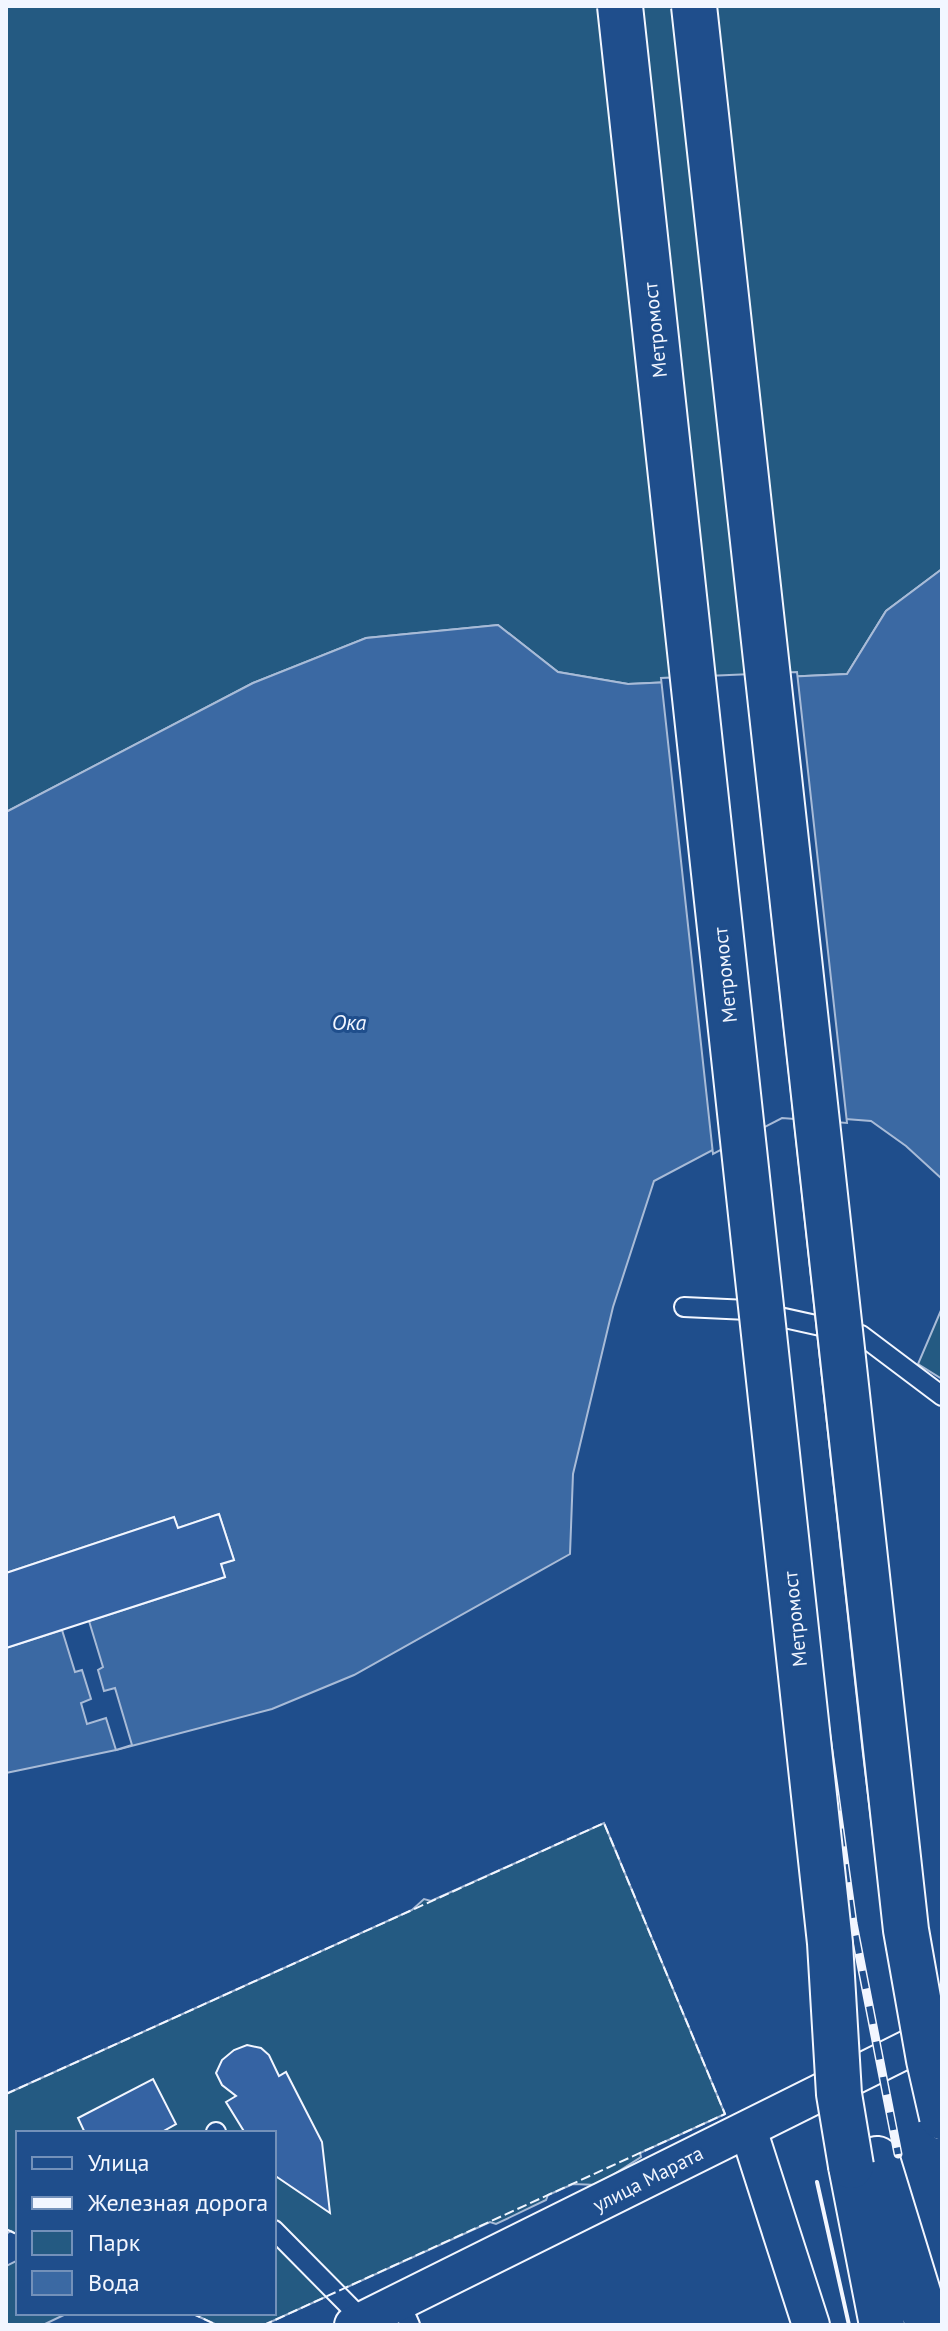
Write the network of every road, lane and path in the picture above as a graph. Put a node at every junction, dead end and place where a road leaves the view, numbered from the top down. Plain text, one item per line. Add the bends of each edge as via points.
1 (620, 6) edge
2 (694, 6) edge
3 (684, 1307) dead end
4 (942, 1396) edge
5 (906, 1930) junction
6 (942, 2033) edge
7 (942, 2117) edge
8 (748, 2129) junction
9 (864, 2163) junction
10 (276, 2232) edge
11 (405, 2313) edge
12 (358, 2323) edge
13 (811, 2325) edge
14 (882, 2325) edge
15 (928, 2325) edge

1 - 9 main road, Метромост, bridge via 830,1943 839,2094
2 - 5 main road, bridge
3 - 4 lane via 748,1310 861,1335
5 - 6 main road, bridge
5 - 7 main road, bridge
6 - 8 street, улица Марата
8 - 11 street, улица Марата
8 - 13 street
9 - 14 main road
9 - 15 main road
10 - 12 lane
11 - 12 street, улица Марата

